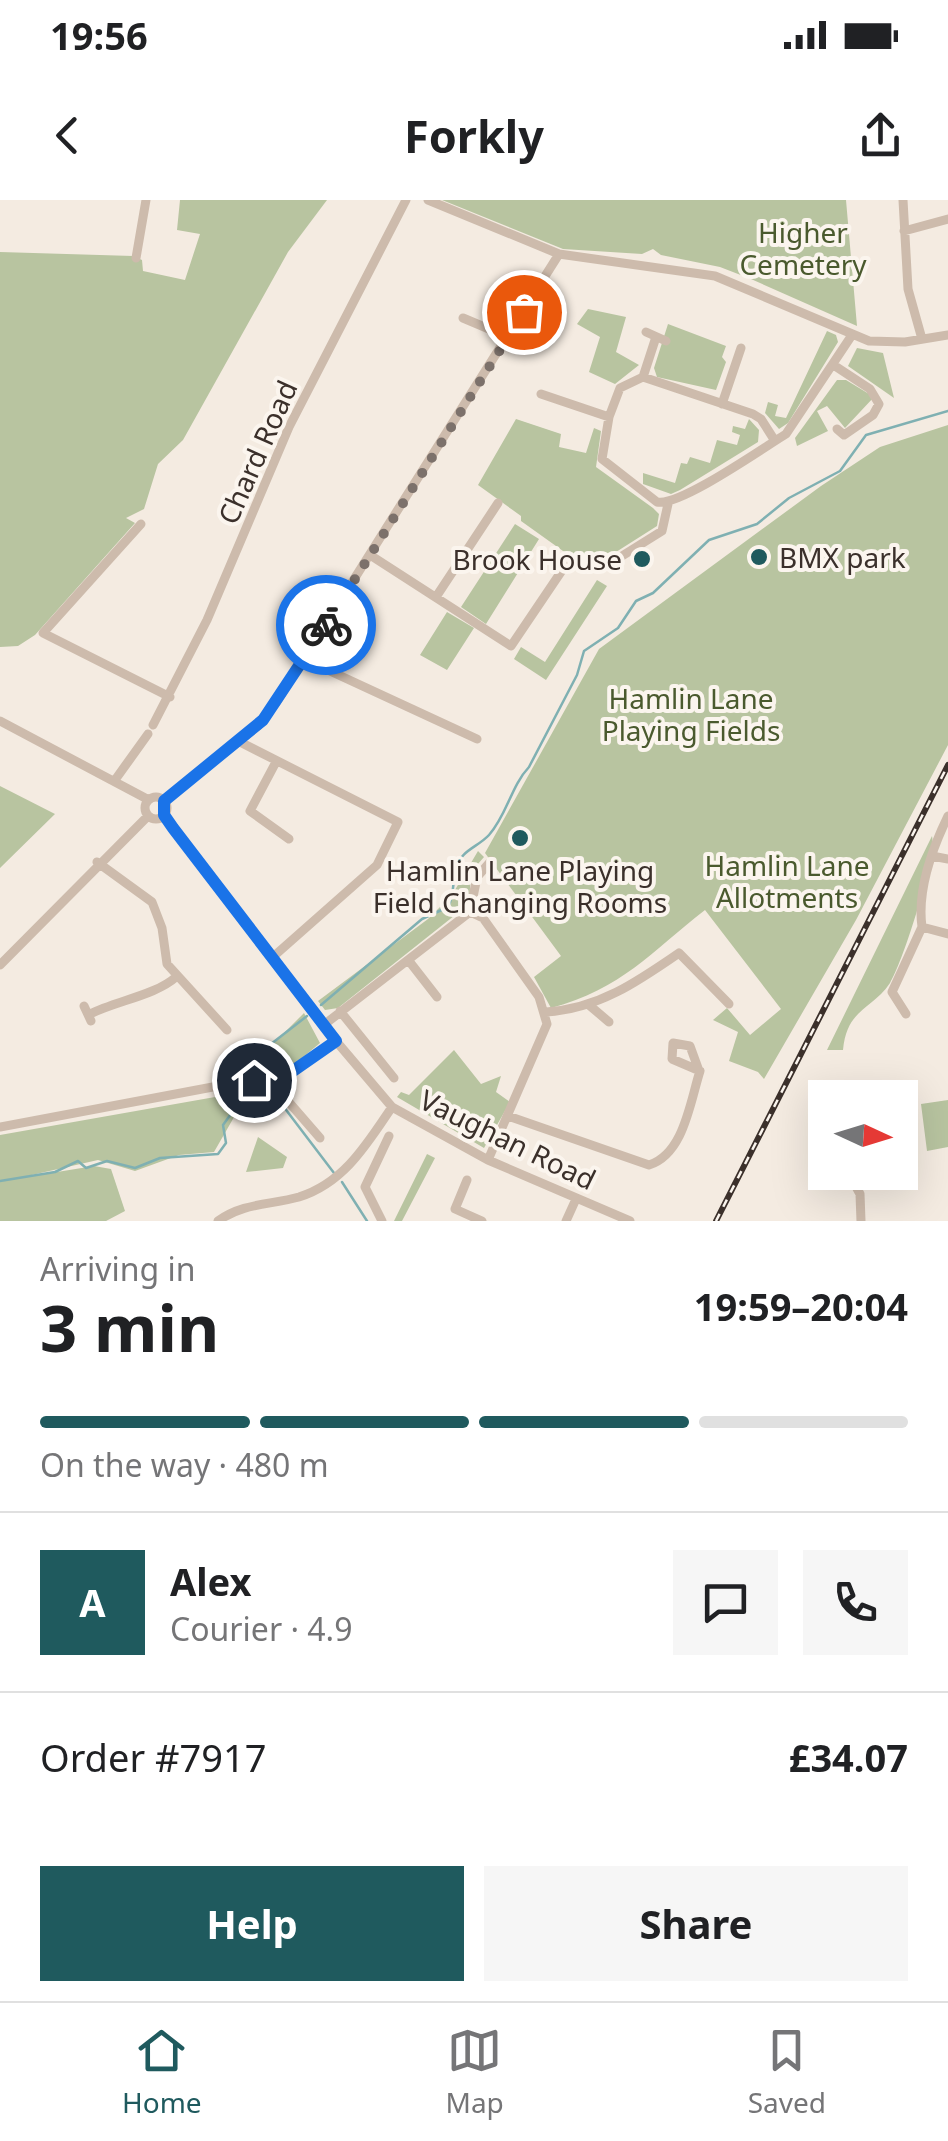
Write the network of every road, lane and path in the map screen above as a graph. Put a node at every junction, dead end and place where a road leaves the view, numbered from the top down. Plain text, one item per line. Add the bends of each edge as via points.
1 (146, 200) edge
2 (406, 200) edge
3 (428, 200) edge
4 (903, 200) edge
5 (948, 219) edge
6 (904, 230) junction
7 (558, 254) junction
8 (136, 258) dead end
9 (463, 318) dead end
10 (852, 335) junction
11 (948, 335) edge
12 (508, 337) junction
13 (656, 337) dead end
14 (922, 340) junction
15 (741, 348) dead end
16 (834, 366) junction
17 (644, 377) junction
18 (541, 394) dead end
19 (722, 404) junction
20 (609, 417) junction
21 (837, 429) dead end
22 (775, 441) junction
23 (498, 503) dead end
24 (668, 504) junction
25 (141, 524) dead end
26 (370, 555) junction
27 (566, 566) dead end
28 (606, 566) dead end
29 (436, 597) junction
30 (304, 659) junction
31 (170, 698) junction
32 (0, 721) edge
33 (477, 739) dead end
34 (238, 741) junction
35 (276, 762) junction
36 (115, 780) junction
37 (149, 800) junction
38 (164, 801) junction
39 (164, 815) junction
40 (148, 816) junction
41 (948, 816) edge
42 (289, 839) dead end
43 (932, 856) junction
44 (948, 859) edge
45 (491, 861) dead end
46 (98, 862) junction
47 (470, 912) junction
48 (922, 928) junction
49 (948, 934) edge
50 (274, 956) junction
51 (409, 961) junction
52 (0, 966) edge
53 (176, 977) junction
54 (892, 992) junction
55 (438, 997) dead end
56 (882, 998) dead end
57 (729, 1004) dead end
58 (589, 1005) junction
59 (340, 1011) junction
60 (546, 1012) junction
61 (88, 1014) dead end
62 (906, 1014) dead end
63 (609, 1022) dead end
64 (325, 1024) junction
65 (227, 1030) dead end
66 (336, 1041) junction
67 (698, 1068) dead end
68 (394, 1078) dead end
69 (280, 1080) junction
70 (392, 1107) junction
71 (508, 1116) junction
72 (0, 1127) edge
73 (389, 1136) dead end
74 (320, 1138) dead end
75 (488, 1160) junction
76 (346, 1170) junction
77 (467, 1180) dead end
78 (366, 1187) junction
79 (858, 1190) edge
80 (576, 1199) junction
81 (456, 1209) junction
82 (218, 1221) edge
83 (382, 1221) edge
84 (450, 1221) edge
85 (482, 1221) edge
86 (566, 1221) edge
87 (630, 1221) edge
88 (861, 1221) edge

1 - 8 street
2 - 31 street, Chard Road via 289,427
3 - 7 street
4 - 6 street
5 - 6 street
6 - 14 street via 908,288
7 - 10 street via 715,276
7 - 12 street
9 - 12 street
10 - 14 street via 886,343
10 - 16 street
11 - 14 street
12 - 26 street
13 - 17 street
15 - 19 street
16 - 21 street via 870,389 880,404 844,435
16 - 22 street
17 - 19 street
17 - 20 street via 620,388
18 - 20 street
19 - 22 street via 761,419
20 - 24 street via 602,459
22 - 24 street
23 - 29 street
24 - 28 street via 662,530
25 - 31 street via 43,632
26 - 29 street
26 - 30 street
27 - 29 street via 511,646
30 - 33 street
30 - 34 street via 263,720
31 - 36 street, Chard Road
32 - 36 street
34 - 35 street
34 - 38 street
35 - 42 street via 250,811
35 - 50 street via 398,822 377,865
36 - 37 street
37 - 38 street
37 - 40 street
38 - 39 street
39 - 40 street
39 - 50 street, Vaughan Road
40 - 46 street
41 - 43 street
43 - 44 street
43 - 48 street
45 - 47 street via 477,877
46 - 52 street
46 - 53 street via 152,902 164,956
47 - 51 street
47 - 60 street via 482,918
48 - 49 street
48 - 54 street
50 - 64 street, Vaughan Road
51 - 55 street
51 - 59 street
53 - 61 street
53 - 65 street
54 - 56 street
54 - 62 street
57 - 58 street via 679,952 628,988
58 - 60 street
58 - 63 street
59 - 64 street
59 - 68 street, Vaughan Road
60 - 71 street via 543,1037
64 - 66 street, Vaughan Road
66 - 69 street
66 - 70 street, Vaughan Road
67 - 71 street via 676,1144 649,1165
69 - 72 street via 243,1081
69 - 74 street
70 - 75 street, Vaughan Road
70 - 76 street
71 - 75 street
73 - 78 street
75 - 80 street, Vaughan Road
76 - 78 street
76 - 82 street via 301,1196 252,1204
77 - 81 street
78 - 83 street
79 - 88 street
80 - 86 street
80 - 87 street, Vaughan Road
81 - 84 street
81 - 85 street

